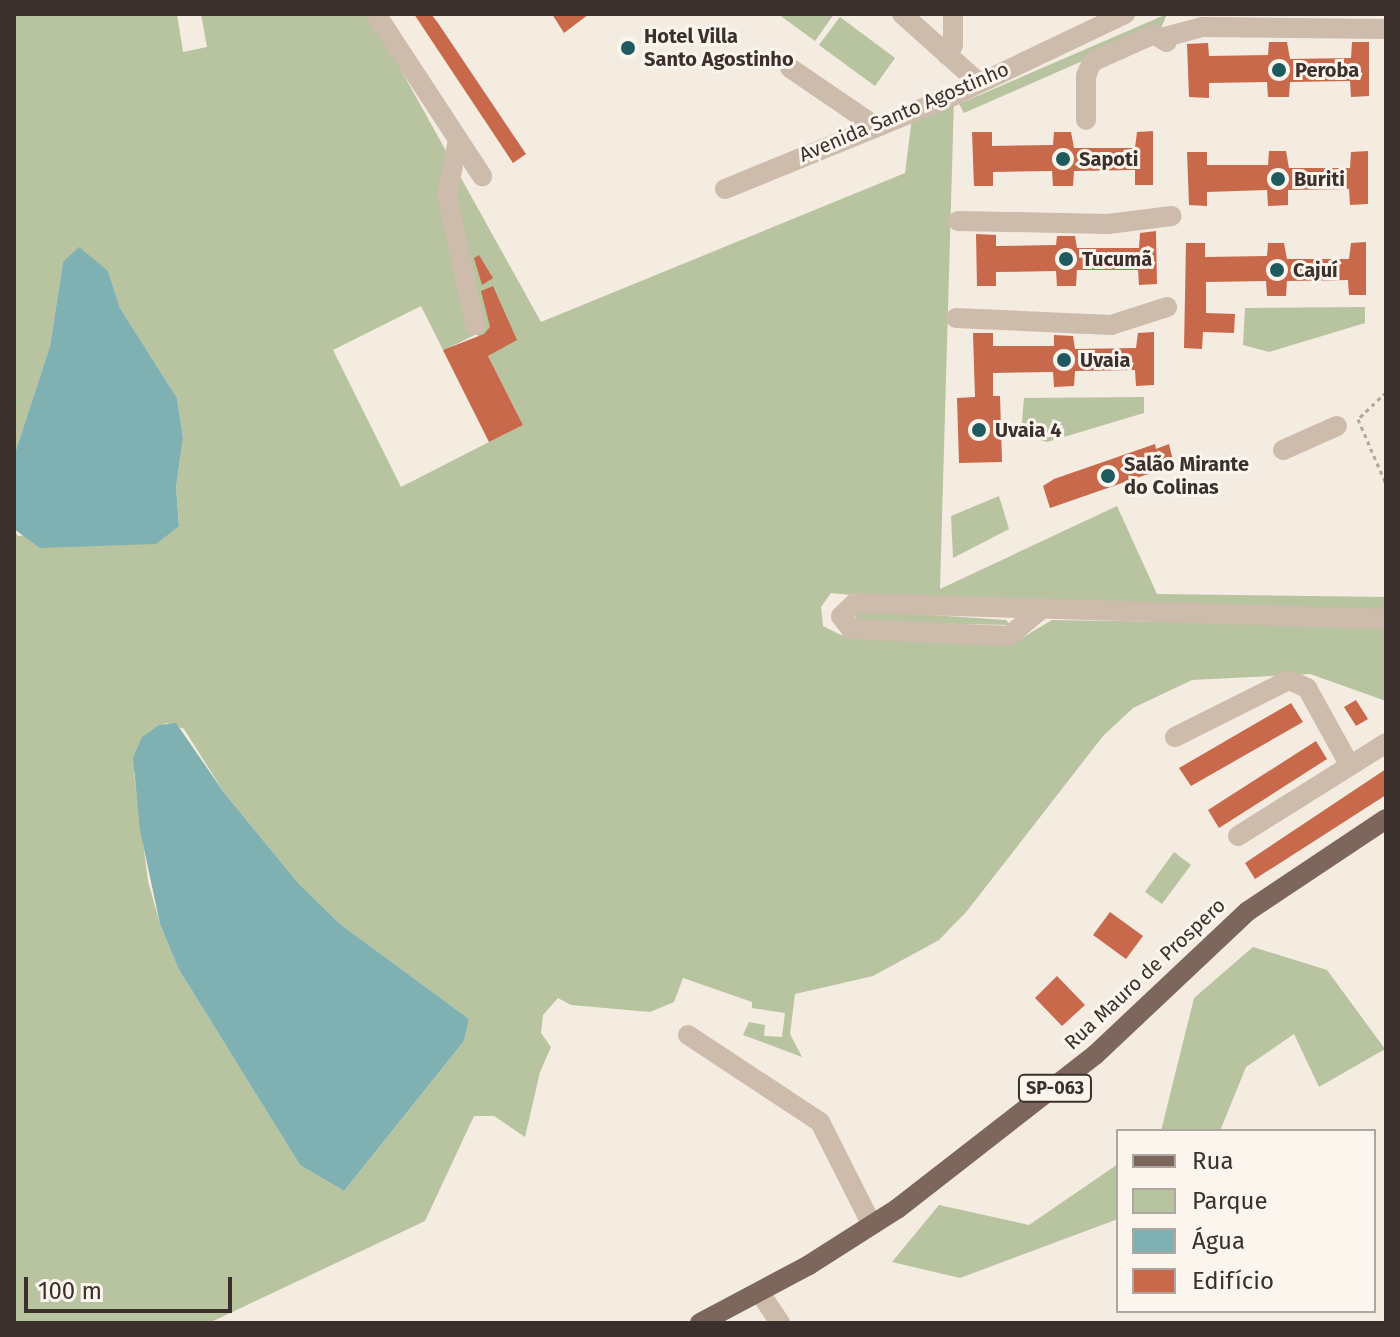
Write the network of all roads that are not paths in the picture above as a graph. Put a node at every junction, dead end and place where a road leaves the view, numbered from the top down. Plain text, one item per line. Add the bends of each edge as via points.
1 (376, 14) edge
2 (902, 14) edge
3 (953, 14) edge
4 (1125, 14) edge
5 (1386, 29) edge
6 (947, 55) junction
7 (790, 68) dead end
8 (978, 82) junction
9 (1086, 120) dead end
10 (875, 126) junction
11 (458, 140) junction
12 (482, 176) dead end
13 (725, 189) dead end
14 (1171, 216) dead end
15 (958, 221) dead end
16 (1167, 307) dead end
17 (956, 318) dead end
18 (475, 325) dead end
19 (1337, 426) dead end
20 (1283, 450) dead end
21 (1040, 610) junction
22 (1386, 619) edge
23 (1175, 737) dead end
24 (1386, 743) edge
25 (1349, 764) junction
26 (1386, 819) edge
27 (1238, 836) dead end
28 (688, 1035) dead end
29 (872, 1225) junction
30 (760, 1293) junction
31 (700, 1323) edge
32 (780, 1323) edge

1 - 11 street
2 - 6 street
3 - 6 street via 953,45
4 - 8 street, Avenida Santo Agostinho
5 - 9 street via 1202,27 1166,39 1154,34 1089,65
6 - 8 street
7 - 10 street
8 - 10 street, Avenida Santo Agostinho
10 - 13 street, Avenida Santo Agostinho
11 - 12 street
11 - 18 street via 447,195
14 - 15 street via 1108,224
16 - 17 street via 1111,325
19 - 20 street
21 - 21 street via 855,603 841,616 851,629 1009,636
21 - 22 street
23 - 25 street via 1289,680 1307,688
24 - 25 street
25 - 27 street
26 - 29 main road, Rua Mauro de Prospero / SP-063 via 1248,911 1095,1055
28 - 29 street via 820,1122
29 - 30 main road, Rua Mauro de Prospero / SP-063
30 - 31 main road, Rua Mauro de Prospero / SP-063
30 - 32 street

